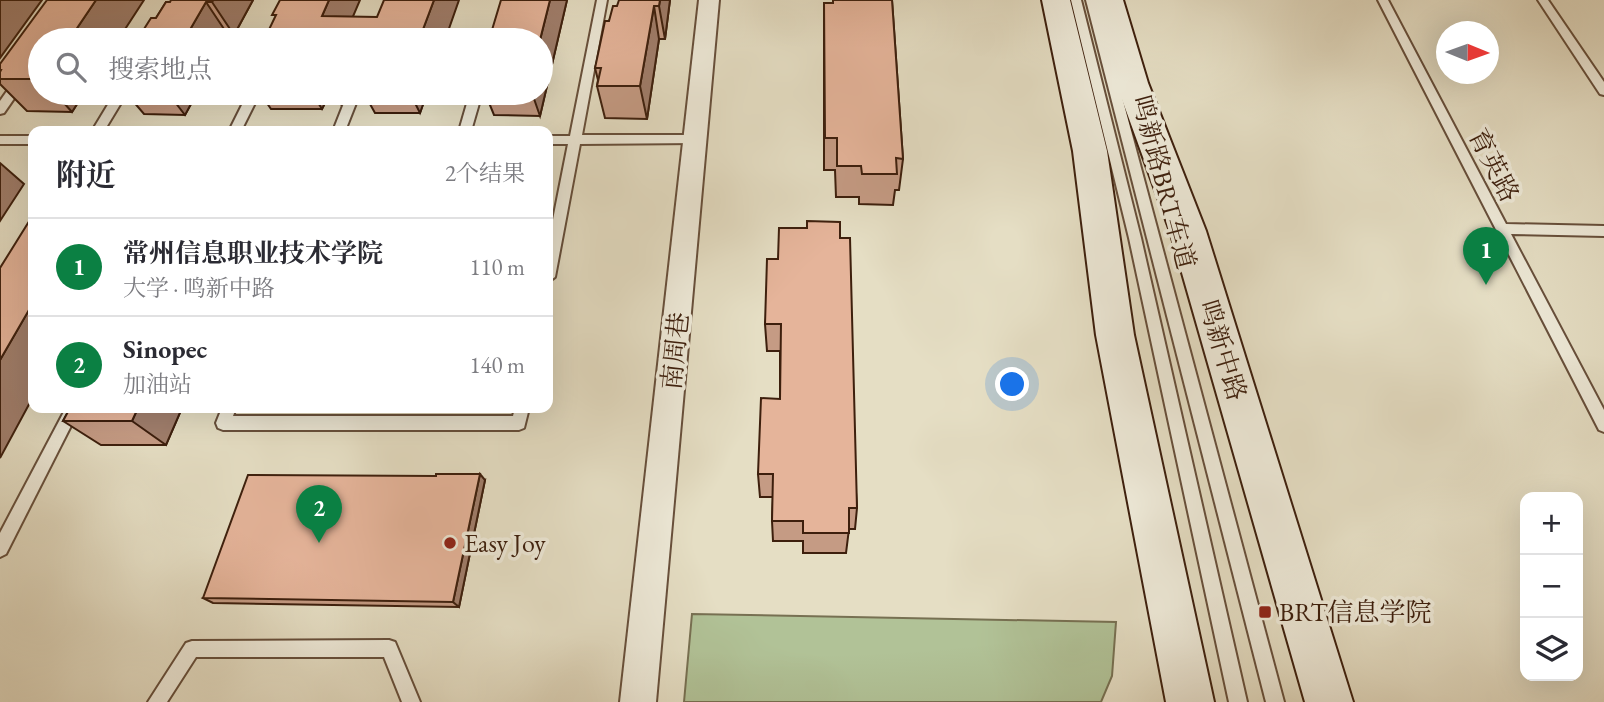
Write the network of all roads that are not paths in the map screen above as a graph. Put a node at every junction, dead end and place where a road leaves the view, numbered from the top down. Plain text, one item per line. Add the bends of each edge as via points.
1 (602, 0) edge
2 (709, 0) edge
3 (1056, 0) edge
4 (1076, 0) edge
5 (1091, 0) edge
6 (1109, 0) edge
7 (1383, 0) edge
8 (1543, 0) edge
9 (28, 70) edge
10 (1604, 91) edge
11 (114, 105) edge
12 (248, 105) edge
13 (349, 105) edge
14 (473, 105) edge
15 (0, 110) edge
16 (101, 126) edge
17 (238, 126) edge
18 (341, 126) edge
19 (466, 126) edge
20 (697, 139) junction
21 (0, 140) edge
22 (28, 140) edge
23 (553, 140) edge
24 (575, 140) junction
25 (1502, 229) junction
26 (1604, 231) edge
27 (553, 252) edge
28 (70, 413) edge
29 (227, 413) edge
30 (381, 413) edge
31 (521, 413) edge
32 (378, 423) junction
33 (1604, 425) edge
34 (0, 549) edge
35 (157, 702) edge
36 (411, 702) edge
37 (638, 702) edge
38 (1190, 702) edge
39 (1238, 702) edge
40 (1275, 702) edge
41 (1329, 702) edge

1 - 24 lane
2 - 20 street, 南周巷
3 - 38 main road via 1090,151 1115,335
4 - 39 lane, 鸣新路BRT车道 via 1135,238
5 - 40 lane, 鸣新路BRT车道
6 - 41 main road, 鸣新中路 via 1132,83 1188,231
7 - 25 lane, 育英路
8 - 10 lane
9 - 15 lane
11 - 16 lane
12 - 17 lane
13 - 18 lane
14 - 19 lane
20 - 24 lane
20 - 37 street, 南周巷
21 - 22 lane
23 - 24 lane
24 - 27 lane
25 - 26 lane
25 - 33 lane, 育英路
28 - 34 lane
29 - 32 lane via 223,424
30 - 32 lane
31 - 32 lane via 519,423
35 - 36 lane via 192,649 389,648

